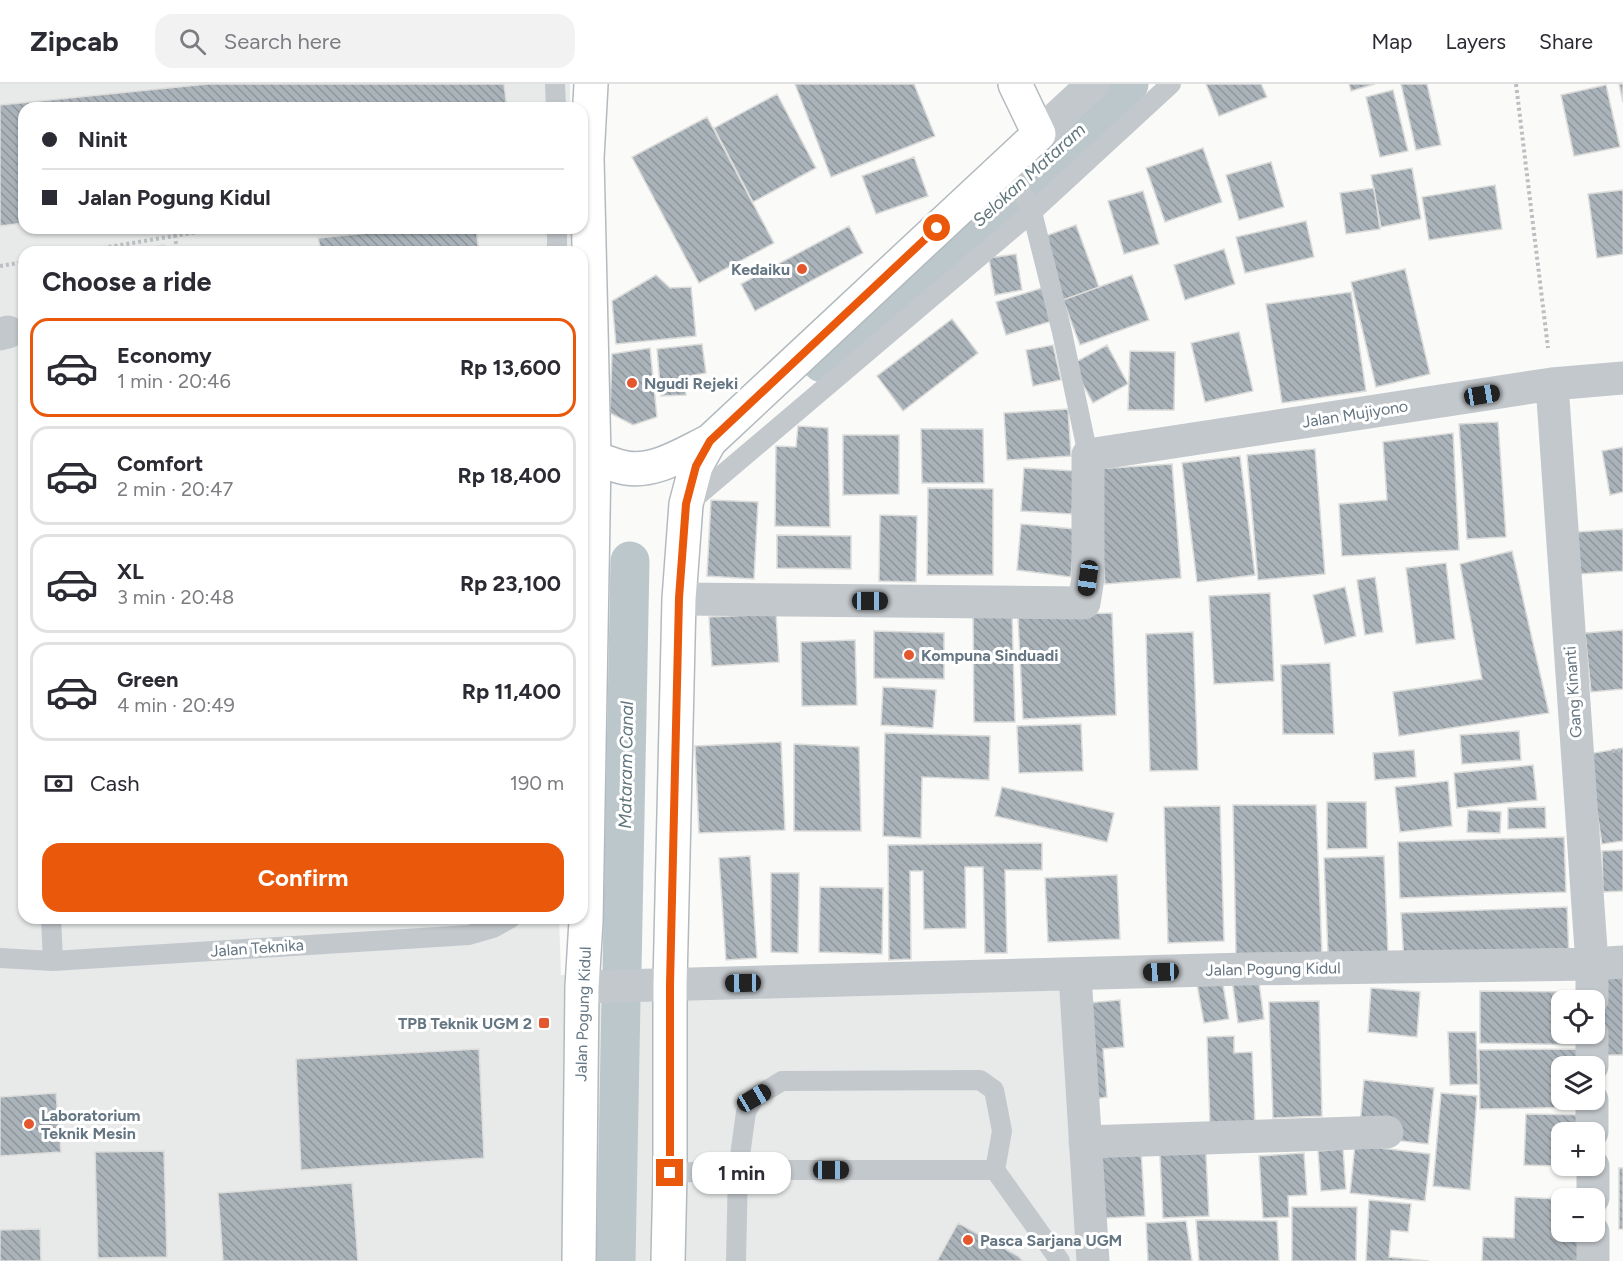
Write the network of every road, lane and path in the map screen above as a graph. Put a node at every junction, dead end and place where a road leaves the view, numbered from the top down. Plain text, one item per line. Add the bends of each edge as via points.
1 (555, 84) edge
2 (591, 84) edge
3 (1015, 84) edge
4 (1093, 84) edge
5 (1171, 84) edge
6 (1516, 84) edge
7 (556, 102) edge
8 (1039, 134) junction
9 (588, 140) edge
10 (1009, 165) junction
11 (588, 201) edge
12 (1031, 208) junction
13 (182, 234) edge
14 (175, 235) junction
15 (113, 246) edge
16 (176, 246) edge
17 (18, 263) edge
18 (0, 266) edge
19 (1623, 378) edge
20 (1552, 384) junction
21 (710, 441) junction
22 (1088, 455) junction
23 (594, 458) junction
24 (686, 504) junction
25 (679, 598) junction
26 (588, 705) edge
27 (51, 924) edge
28 (499, 924) edge
29 (588, 924) edge
30 (0, 957) edge
31 (53, 961) junction
32 (1607, 963) edge
33 (1075, 975) junction
34 (667, 984) junction
35 (592, 987) junction
36 (1596, 990) edge
37 (1387, 1132) dead end
38 (1085, 1142) junction
39 (738, 1170) junction
40 (995, 1170) junction
41 (670, 1173) junction
42 (1593, 1242) edge
43 (579, 1261) edge
44 (668, 1261) edge
45 (736, 1261) edge
46 (1060, 1261) edge
47 (1093, 1261) edge
48 (1593, 1261) edge

1 - 7 lane
2 - 9 main road, Jalan Pogung Kidul
3 - 8 main road
4 - 8 street
5 - 12 lane
6 - 20 path
8 - 10 main road
10 - 12 lane
10 - 21 main road
11 - 23 main road, Jalan Pogung Kidul
12 - 22 lane
12 - 24 lane
13 - 14 path
14 - 15 path
14 - 16 path
17 - 18 path
19 - 20 street, Jalan Mujiyono
20 - 22 street, Jalan Mujiyono
20 - 32 street, Gang Kinanti
21 - 23 main road via 648,468 627,468
21 - 24 main road via 696,466
22 - 25 street via 1088,578 1084,603
23 - 26 main road, Jalan Pogung Kidul
24 - 25 main road
25 - 34 main road
27 - 31 lane
28 - 31 lane, Jalan Teknika via 469,934
29 - 35 main road, Jalan Pogung Kidul
30 - 31 lane, Jalan Teknika
32 - 33 street, Jalan Pogung Kidul
32 - 36 street, Gang Kinanti
33 - 34 street, Jalan Pogung Kidul
33 - 38 street
34 - 35 street, Jalan Pogung Kidul
34 - 41 main road
35 - 43 main road, Jalan Pogung Kidul
37 - 38 street
38 - 47 street
39 - 40 lane
39 - 40 lane via 746,1112 754,1098 783,1081 980,1080 994,1090 1002,1131
39 - 41 lane
39 - 45 lane
40 - 46 lane
41 - 44 main road
42 - 48 street

